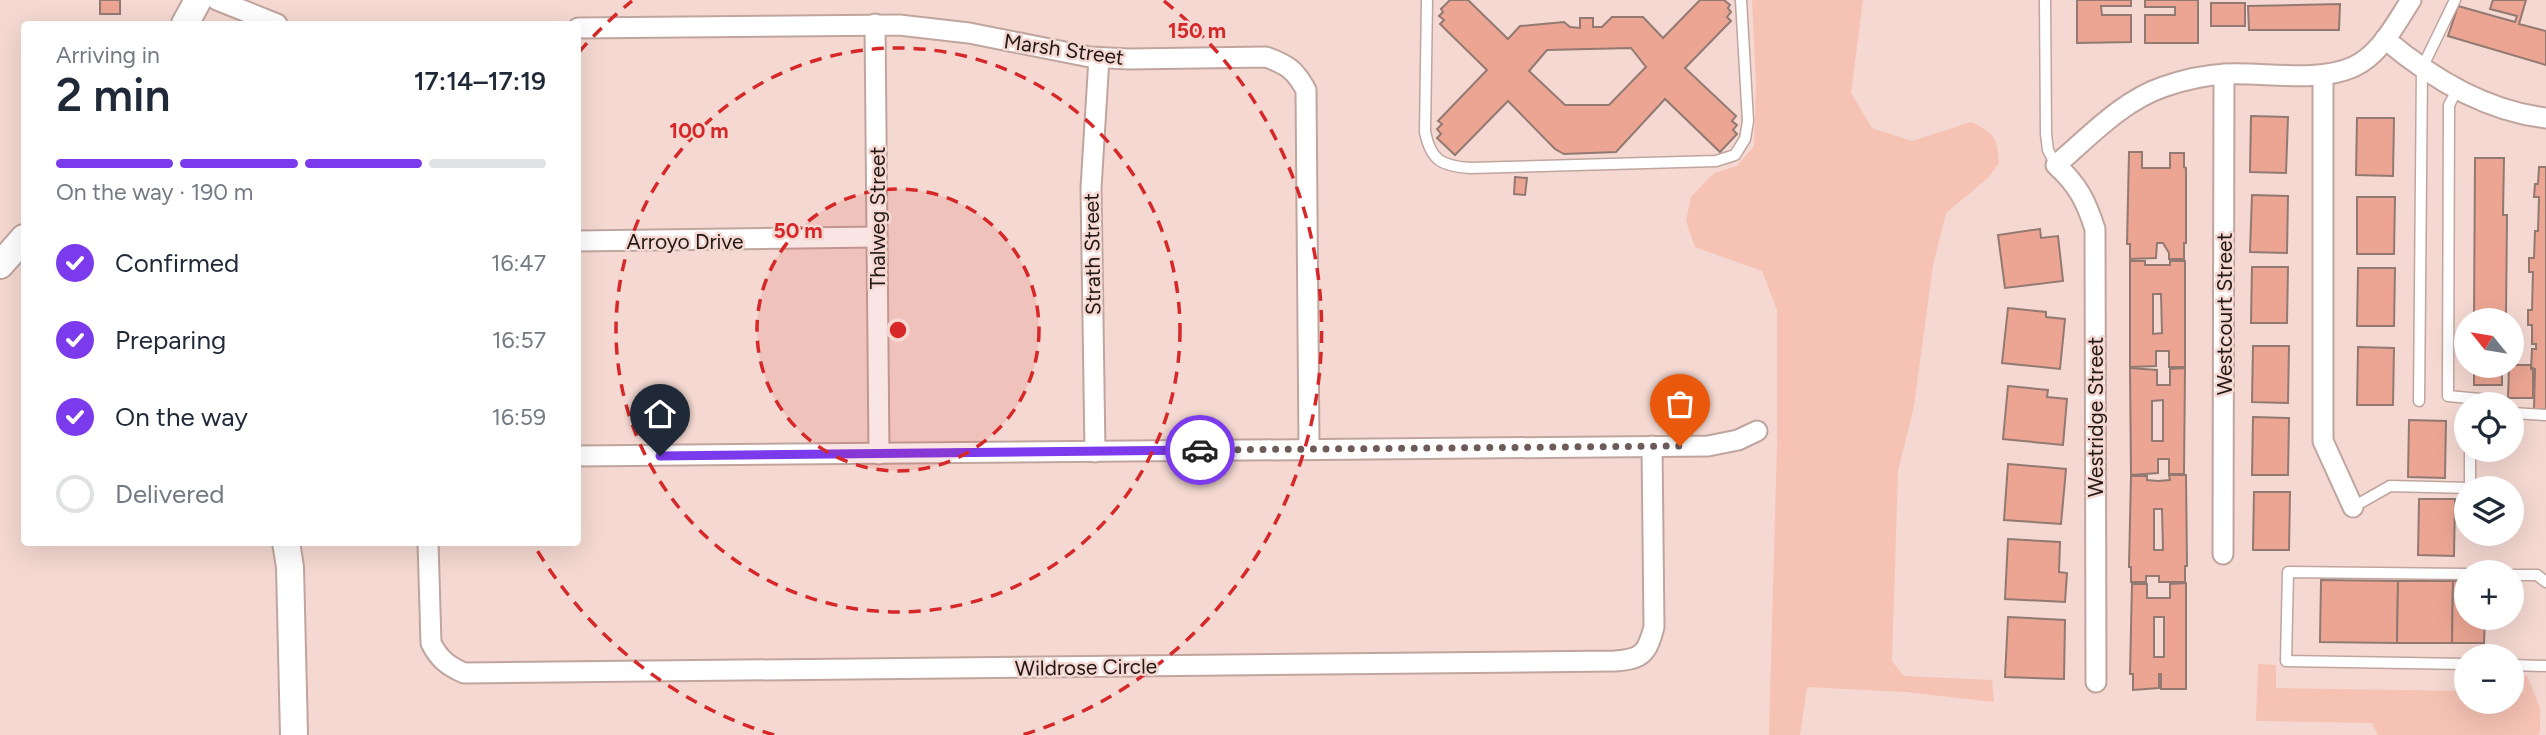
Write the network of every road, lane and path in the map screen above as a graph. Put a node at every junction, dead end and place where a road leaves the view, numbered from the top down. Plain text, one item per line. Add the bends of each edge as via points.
1 (198, 0) edge
2 (217, 0) edge
3 (1427, 0) edge
4 (1741, 0) edge
5 (2045, 0) edge
6 (2412, 0) edge
7 (2455, 0) edge
8 (187, 21) edge
9 (270, 21) edge
10 (875, 24) junction
11 (581, 27) edge
12 (2385, 39) junction
13 (1099, 58) junction
14 (2422, 68) junction
15 (2224, 74) junction
16 (2323, 75) junction
17 (2457, 90) junction
18 (2546, 118) edge
19 (2056, 165) junction
20 (877, 237) junction
21 (21, 241) edge
22 (581, 242) edge
23 (0, 265) edge
24 (2454, 397) edge
25 (2419, 401) dead end
26 (2524, 414) edge
27 (2546, 415) edge
28 (1757, 431) dead end
29 (1652, 446) junction
30 (1308, 449) junction
31 (1095, 452) junction
32 (879, 454) junction
33 (581, 456) edge
34 (2470, 462) edge
35 (2353, 507) joint
36 (287, 546) edge
37 (428, 546) edge
38 (2224, 554) dead end
39 (2454, 574) edge
40 (2524, 575) edge
41 (2546, 582) edge
42 (2454, 664) edge
43 (2524, 665) edge
44 (2546, 666) edge
45 (2096, 682) dead end
46 (295, 735) edge

1 - 8 street
2 - 9 street
3 - 4 lane via 1428,147 1437,159 1470,168 1716,162 1735,155 1745,139 1748,121
5 - 19 lane via 2045,109 2048,150
6 - 12 street
7 - 14 lane
10 - 11 street, Marsh Street
10 - 13 street, Marsh Street via 926,26
10 - 20 street, Thalweg Street
12 - 14 street
12 - 16 street via 2352,68
13 - 30 street, Marsh Street via 1266,57 1297,74 1306,90
13 - 31 street, Strath Street via 1091,188
14 - 17 street
14 - 25 lane
15 - 16 street
15 - 19 street via 2161,87 2128,105
15 - 38 street, Westcourt Street
16 - 35 street via 2323,441
17 - 18 street
17 - 24 lane via 2449,106 2448,396
19 - 45 street, Westridge Street via 2085,200 2095,229
20 - 22 street, Arroyo Drive
20 - 32 street, Thalweg Street
21 - 23 street
26 - 27 lane
28 - 29 street via 1708,446
29 - 30 street
29 - 37 street, Wildrose Circle via 1654,627 1648,648 1634,659 1615,661 464,673 443,661 431,643
30 - 31 street
31 - 32 street
32 - 33 street
34 - 35 lane via 2470,488 2390,486
36 - 46 street
39 - 42 lane via 2288,572 2286,662
40 - 41 lane via 2537,575
43 - 44 lane

